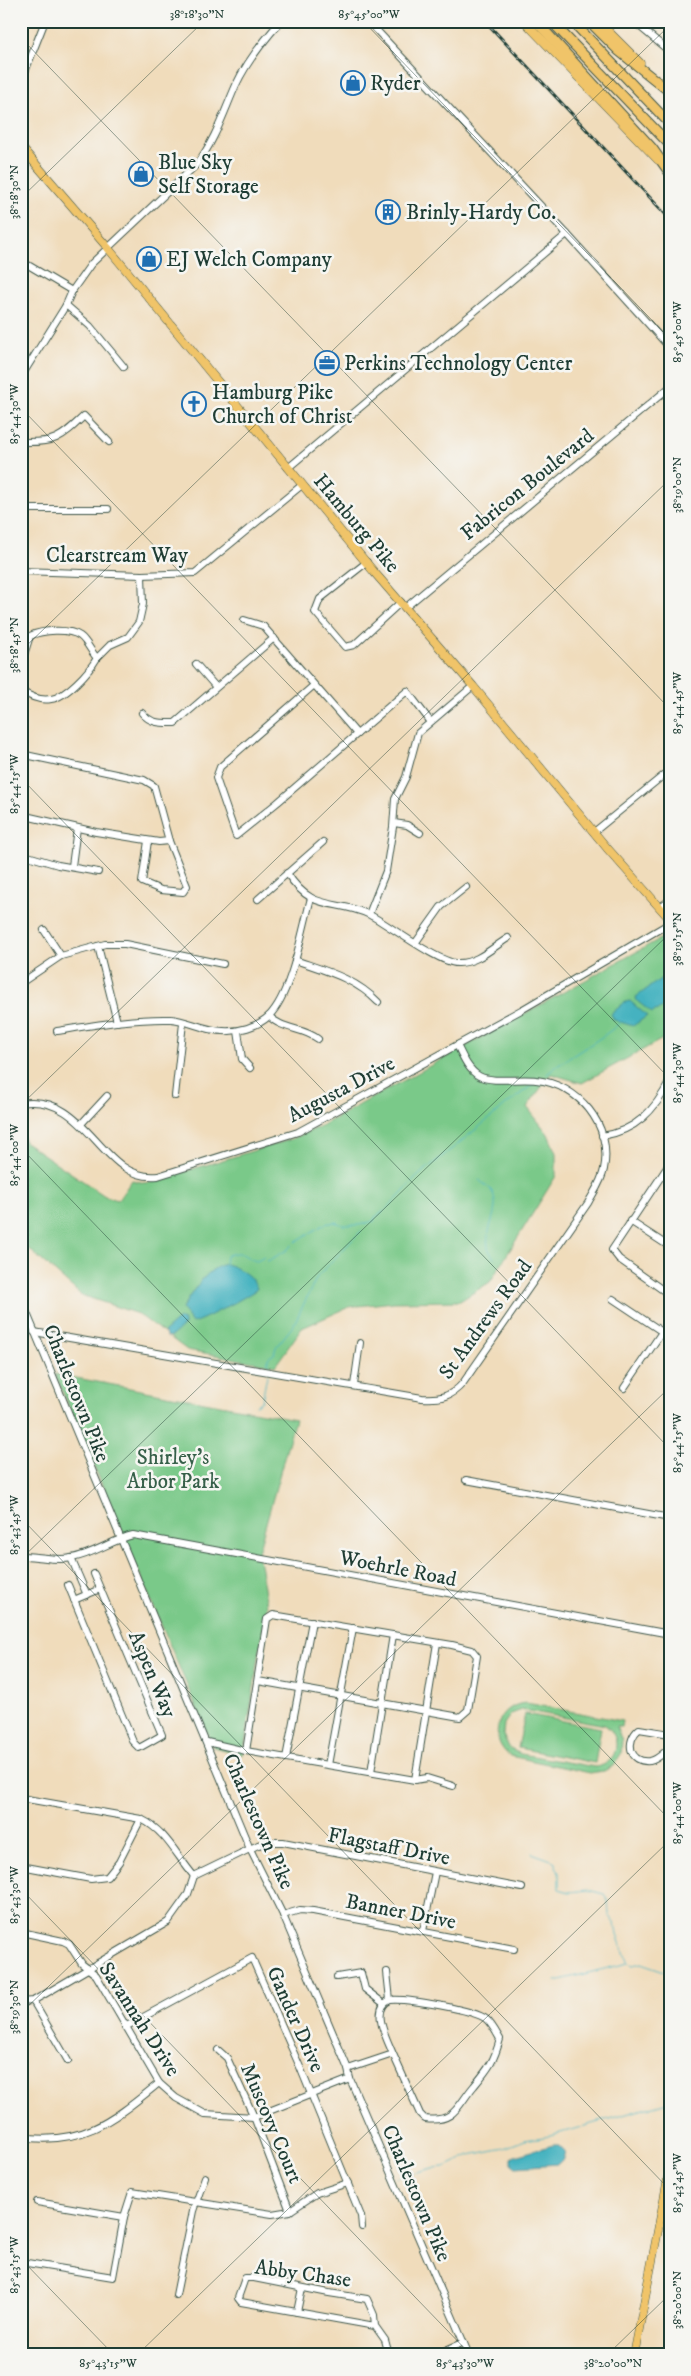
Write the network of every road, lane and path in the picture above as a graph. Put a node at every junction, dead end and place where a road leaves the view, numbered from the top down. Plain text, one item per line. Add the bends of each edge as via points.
1 (45, 21) edge
2 (281, 21) edge
3 (368, 21) edge
4 (524, 21) edge
5 (536, 21) edge
6 (551, 21) edge
7 (572, 21) edge
8 (588, 21) edge
9 (598, 21) edge
10 (633, 21) edge
11 (670, 52) edge
12 (21, 82) edge
13 (670, 92) edge
14 (670, 124) edge
15 (670, 145) edge
16 (21, 147) edge
17 (669, 172) edge
18 (567, 234) junction
19 (108, 248) junction
20 (21, 264) edge
21 (72, 291) junction
22 (66, 305) junction
23 (670, 348) edge
24 (124, 367) dead end
25 (21, 377) edge
26 (670, 387) edge
27 (21, 442) edge
28 (109, 442) dead end
29 (288, 468) junction
30 (302, 485) junction
31 (21, 508) edge
32 (108, 509) dead end
33 (366, 562) junction
34 (21, 571) edge
35 (142, 575) junction
36 (403, 604) junction
37 (244, 620) dead end
38 (274, 638) junction
39 (96, 658) junction
40 (21, 664) edge
41 (196, 664) dead end
42 (215, 686) junction
43 (314, 686) junction
44 (473, 686) junction
45 (21, 691) edge
46 (142, 714) dead end
47 (430, 721) junction
48 (357, 734) junction
49 (21, 754) edge
50 (670, 770) edge
51 (21, 815) edge
52 (394, 823) junction
53 (77, 828) junction
54 (594, 832) junction
55 (420, 833) dead end
56 (148, 841) junction
57 (169, 841) junction
58 (323, 842) dead end
59 (21, 854) edge
60 (72, 866) junction
61 (98, 872) dead end
62 (287, 873) junction
63 (466, 887) dead end
64 (311, 898) junction
65 (258, 899) dead end
66 (670, 900) edge
67 (660, 907) junction
68 (368, 914) junction
69 (670, 921) edge
70 (44, 930) dead end
71 (508, 938) dead end
72 (416, 942) junction
73 (98, 946) junction
74 (62, 956) junction
75 (294, 960) junction
76 (223, 964) dead end
77 (21, 983) edge
78 (378, 1002) dead end
79 (269, 1016) junction
80 (117, 1022) junction
81 (183, 1023) junction
82 (57, 1031) dead end
83 (238, 1031) junction
84 (318, 1039) dead end
85 (457, 1045) junction
86 (250, 1068) dead end
87 (670, 1081) edge
88 (107, 1096) dead end
89 (175, 1096) dead end
90 (21, 1103) edge
91 (82, 1124) junction
92 (602, 1136) junction
93 (670, 1163) edge
94 (630, 1221) junction
95 (670, 1247) edge
96 (668, 1293) dead end
97 (21, 1299) edge
98 (613, 1299) dead end
99 (34, 1332) junction
100 (662, 1332) junction
101 (670, 1337) edge
102 (360, 1343) dead end
103 (354, 1386) junction
104 (624, 1388) dead end
105 (466, 1480) dead end
106 (670, 1518) edge
107 (121, 1538) junction
108 (21, 1556) edge
109 (73, 1558) junction
110 (94, 1574) dead end
111 (68, 1585) dead end
112 (100, 1589) junction
113 (89, 1594) junction
114 (74, 1600) junction
115 (312, 1621) junction
116 (353, 1628) junction
117 (670, 1634) edge
118 (393, 1635) junction
119 (438, 1642) junction
120 (258, 1681) junction
121 (299, 1688) junction
122 (341, 1695) junction
123 (382, 1702) junction
124 (426, 1711) junction
125 (670, 1734) edge
126 (207, 1742) junction
127 (670, 1748) edge
128 (246, 1751) junction
129 (286, 1758) junction
130 (328, 1765) junction
131 (371, 1772) junction
132 (416, 1780) junction
133 (453, 1786) dead end
134 (21, 1798) edge
135 (141, 1819) junction
136 (250, 1849) junction
137 (21, 1866) edge
138 (435, 1872) junction
139 (194, 1876) junction
140 (522, 1888) dead end
141 (283, 1915) junction
142 (423, 1931) junction
143 (21, 1932) edge
144 (514, 1948) dead end
145 (90, 1968) junction
146 (387, 1972) dead end
147 (337, 1977) dead end
148 (390, 2000) junction
149 (21, 2002) edge
150 (33, 2002) junction
151 (383, 2003) junction
152 (125, 2027) junction
153 (218, 2050) dead end
154 (393, 2054) junction
155 (68, 2061) dead end
156 (348, 2069) junction
157 (350, 2079) junction
158 (159, 2083) junction
159 (312, 2094) junction
160 (254, 2117) junction
161 (21, 2136) edge
162 (670, 2168) edge
163 (205, 2177) dead end
164 (348, 2182) junction
165 (38, 2202) dead end
166 (197, 2202) junction
167 (290, 2212) junction
168 (124, 2217) junction
169 (362, 2227) dead end
170 (21, 2262) edge
171 (302, 2288) junction
172 (176, 2295) dead end
173 (298, 2312) junction
174 (375, 2326) junction
175 (464, 2342) junction
176 (405, 2355) edge
177 (436, 2355) edge
178 (469, 2355) edge
179 (634, 2355) edge

1 - 12 street
2 - 19 street via 263,40 237,83 213,140 196,165
3 - 18 street
4 - 17 main road
5 - 17 highway via 652,148
6 - 15 highway
7 - 14 highway
8 - 13 highway
9 - 13 main road
10 - 11 street
16 - 19 main road, Hamburg Pike
18 - 23 street
18 - 29 street
19 - 21 street via 90,264
19 - 29 main road, Hamburg Pike
20 - 21 street
21 - 22 street
22 - 24 street via 90,326
22 - 25 street
26 - 36 street, Fabricon Boulevard
27 - 28 street via 62,437 84,416
29 - 30 main road, Hamburg Pike
30 - 33 main road, Hamburg Pike
30 - 35 street, Clearstream Way via 195,573
31 - 32 street
33 - 36 main road, Hamburg Pike
33 - 36 street, Fabricon Boulevard via 320,599 315,612 345,647 354,645
34 - 35 street, Clearstream Way
35 - 39 street via 143,604 139,622 128,636 110,645
36 - 44 main road, Hamburg Pike
37 - 38 street via 263,626
38 - 42 street
38 - 43 street
39 - 40 street via 82,637 75,633 44,632 30,636
39 - 45 street via 86,674 58,698 43,700
41 - 42 street
42 - 46 street via 175,723 156,723
43 - 48 street
43 - 48 street via 220,767 216,778 236,836
44 - 47 street
44 - 54 main road, Hamburg Pike
47 - 48 street via 407,691
47 - 52 street via 418,733 406,777 394,800
49 - 57 street via 144,780 154,786
50 - 54 street
51 - 53 street
52 - 55 street via 407,825
52 - 68 street via 386,871
53 - 56 street
53 - 60 street
54 - 67 main road, Hamburg Pike
56 - 57 street
56 - 57 street via 142,882 161,890 183,892 187,886
58 - 62 street
59 - 60 street
60 - 61 street
62 - 64 street via 295,886
62 - 65 street
63 - 72 street via 441,907
64 - 68 street
64 - 75 street
66 - 67 street
67 - 69 main road, Hamburg Pike
68 - 72 street
69 - 85 street, Augusta Drive via 607,961
70 - 74 street
71 - 72 street via 474,960 459,963 451,963
73 - 74 street
73 - 76 street via 125,944
73 - 80 street
74 - 77 street
75 - 78 street via 345,977
75 - 79 street via 283,992
79 - 83 street
79 - 84 street via 278,1024 310,1033
80 - 81 street via 172,1019
80 - 82 street
81 - 83 street via 222,1032
81 - 89 street
83 - 86 street via 242,1059
85 - 91 street, Augusta Drive via 298,1132 158,1176 146,1177 126,1170
85 - 92 street, St Andrews Road via 469,1067 479,1076 551,1082 571,1091 588,1107
87 - 92 street via 653,1110 624,1131
88 - 91 street
90 - 91 street, Augusta Drive via 49,1104
92 - 103 street, St Andrews Road via 604,1170 588,1203 457,1390 443,1398 422,1398
93 - 94 street
94 - 95 street
94 - 96 street via 613,1246 613,1254
97 - 99 street, Charlestown Pike
98 - 100 street
99 - 103 street, St Andrews Road
99 - 107 street, Charlestown Pike
100 - 101 street
100 - 104 street
102 - 103 street
105 - 106 street
107 - 109 street
107 - 117 street, Woehrle Road via 133,1535
107 - 126 street, Charlestown Pike
108 - 109 street via 58,1560
109 - 113 street
110 - 112 street, Aspen Way
111 - 114 street, Aspen Way
112 - 113 street
112 - 114 street, Aspen Way via 162,1736 139,1748 133,1742
113 - 114 street
115 - 116 street
115 - 120 street via 275,1614 270,1616
115 - 121 street
116 - 118 street
116 - 122 street
118 - 119 street
118 - 123 street
119 - 124 street
119 - 124 street via 472,1650 478,1658 466,1713 460,1717
120 - 121 street
120 - 128 street
121 - 122 street
121 - 129 street
122 - 123 street
122 - 130 street
123 - 124 street
123 - 131 street
124 - 132 street
125 - 127 street via 639,1729 630,1739 631,1751 636,1757 648,1761
126 - 128 street
126 - 136 street, Charlestown Pike
128 - 129 street
129 - 130 street
130 - 131 street
131 - 132 street
132 - 133 street via 427,1778
134 - 135 street
135 - 137 street via 123,1856 107,1877 91,1879
135 - 139 street via 164,1834
136 - 138 street, Flagstaff Drive via 265,1843 283,1842
136 - 139 street, Flagstaff Drive
136 - 141 street, Charlestown Pike
138 - 140 street, Flagstaff Drive
138 - 142 street
139 - 145 street via 188,1894 168,1922
141 - 142 street, Banner Drive via 300,1910 313,1911
141 - 156 street, Charlestown Pike
142 - 144 street, Banner Drive
143 - 145 street, Savannah Drive via 69,1944 82,1964
145 - 150 street
145 - 152 street, Savannah Drive
146 - 148 street
147 - 151 street via 361,1974 365,1988
148 - 151 street
148 - 154 street via 478,2014 487,2020 500,2039 493,2062 454,2114 444,2119 425,2120 420,2114
149 - 150 street
150 - 155 street
151 - 154 street via 380,2010 382,2025
152 - 158 street, Savannah Drive
152 - 159 street, Gander Drive via 252,1958
153 - 160 street, Muscovy Court via 226,2058
154 - 156 street
156 - 157 street, Charlestown Pike
157 - 159 street, Savannah Drive
157 - 175 street, Charlestown Pike
158 - 160 street, Savannah Drive via 176,2098 205,2114
158 - 161 street via 119,2114 80,2135 61,2139
159 - 160 street, Savannah Drive
159 - 164 street, Gander Drive
160 - 167 street, Muscovy Court
162 - 179 main road
163 - 166 street
164 - 167 street via 317,2193
164 - 169 street, Gander Drive
165 - 168 street
166 - 167 street via 272,2214
166 - 168 street via 132,2192
166 - 172 street
168 - 170 street via 113,2277
171 - 173 street
171 - 173 street, Abby Chase via 245,2278 238,2298 241,2302
171 - 174 street, Abby Chase via 367,2298
173 - 174 street, Abby Chase
174 - 176 street, Abby Chase via 388,2351
175 - 177 street
175 - 178 street, Charlestown Pike

